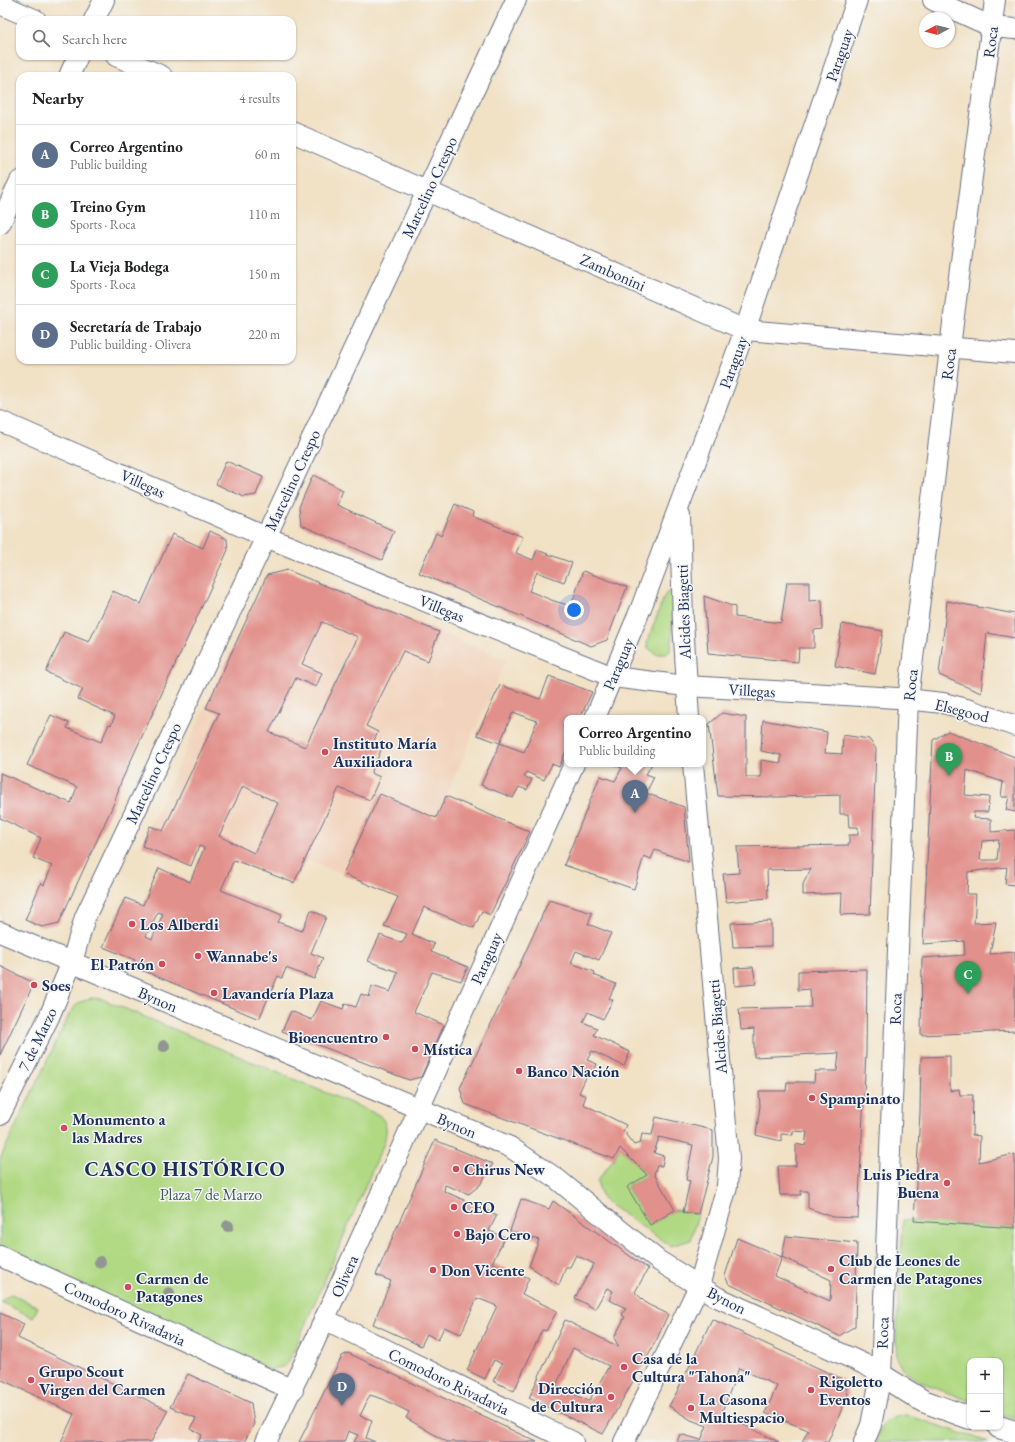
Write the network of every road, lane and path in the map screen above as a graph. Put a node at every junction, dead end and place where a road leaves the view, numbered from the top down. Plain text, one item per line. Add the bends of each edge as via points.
1 (104, 0) edge
2 (516, 0) edge
3 (858, 0) edge
4 (933, 0) edge
5 (995, 0) edge
6 (0, 4) edge
7 (27, 16) edge
8 (96, 16) edge
9 (992, 27) junction
10 (1015, 29) edge
11 (76, 60) edge
12 (125, 60) edge
13 (70, 72) edge
14 (153, 72) edge
15 (296, 134) edge
16 (16, 190) edge
17 (427, 191) junction
18 (0, 224) edge
19 (745, 330) junction
20 (950, 347) junction
21 (1015, 353) edge
22 (0, 421) edge
23 (680, 506) junction
24 (266, 537) junction
25 (613, 677) junction
26 (686, 686) junction
27 (908, 700) junction
28 (596, 715) edge
29 (689, 715) edge
30 (1015, 726) edge
31 (573, 767) edge
32 (693, 767) edge
33 (0, 932) edge
34 (72, 962) junction
35 (418, 1108) junction
36 (0, 1115) edge
37 (0, 1256) edge
38 (699, 1286) junction
39 (324, 1319) junction
40 (881, 1375) junction
41 (292, 1390) junction
42 (967, 1417) edge
43 (1003, 1428) edge
44 (1015, 1432) edge
45 (266, 1442) edge
46 (573, 1442) edge
47 (624, 1442) edge
48 (864, 1442) edge

1 - 8 street
2 - 17 street, Marcelino Crespo
3 - 19 street, Paraguay
4 - 9 street
5 - 9 street, Roca
6 - 7 street
9 - 10 street
9 - 20 street, Roca
11 - 13 street
12 - 14 street
15 - 17 street, Zambonini
16 - 18 street
17 - 19 street, Zambonini
17 - 24 street, Marcelino Crespo
19 - 20 street, Zambonini
19 - 23 street, Paraguay
20 - 21 street, Zambonini
20 - 27 street, Roca
22 - 24 street, Villegas
23 - 25 street, Paraguay
23 - 26 street, Alcides Biagetti
24 - 25 street, Villegas
24 - 34 street, Marcelino Crespo via 85,916
25 - 26 street, Villegas
25 - 28 street, Paraguay
26 - 27 street, Villegas
26 - 29 street, Alcides Biagetti
27 - 30 street, Elsegood via 943,703
27 - 40 street, Roca
31 - 35 street, Paraguay
32 - 38 street, Alcides Biagetti via 729,1158 727,1186
33 - 34 street, Bynon
34 - 35 street, Bynon via 379,1094
34 - 36 street, 7 de Marzo via 49,1016
35 - 38 street, Bynon via 510,1147 557,1179 659,1261
35 - 39 street, Olivera
37 - 41 street, Comodoro Rivadavia
38 - 40 street, Bynon via 716,1297 864,1364
38 - 47 street, Alcides Biagetti
39 - 41 street, Olivera
39 - 46 street, Comodoro Rivadavia
40 - 42 street via 923,1401
40 - 48 street, Roca via 871,1425
41 - 45 street, Olivera
43 - 44 street

